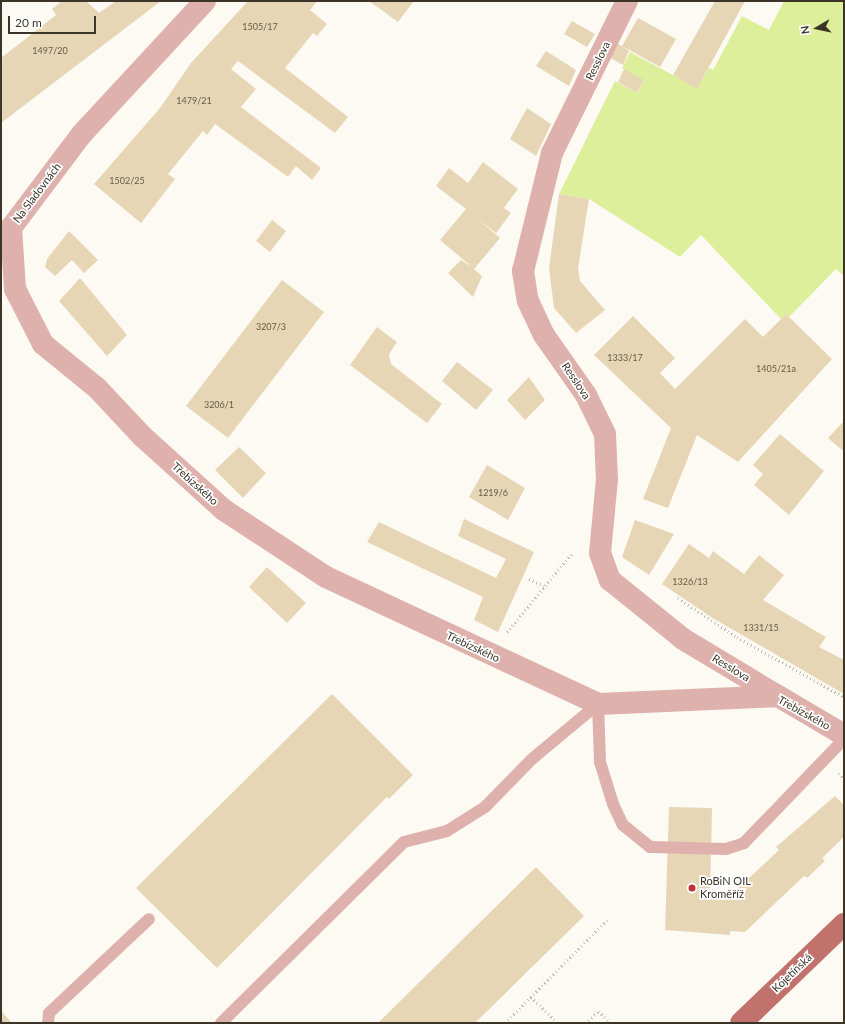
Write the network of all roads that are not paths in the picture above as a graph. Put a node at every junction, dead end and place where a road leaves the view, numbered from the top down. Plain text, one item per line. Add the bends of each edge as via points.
1 (205, 1) edge
2 (627, 1) edge
3 (142, 436) joint
4 (778, 696) junction
5 (598, 704) junction
6 (844, 736) edge
7 (844, 740) edge
8 (149, 919) dead end
9 (844, 924) edge
10 (48, 1023) edge
11 (221, 1023) edge
12 (741, 1023) edge

1 - 3 street, Na Sladovnách via 81,135 11,228 15,289 43,344 97,388
2 - 4 street, Resslova via 552,153 523,271 528,301 544,335 586,395 605,434 607,479 600,553 610,580 683,639
3 - 5 street, Třebízského via 224,510 326,577
4 - 5 street, Třebízského
4 - 6 street, Třebízského
5 - 7 lane via 600,762 613,804 622,825 650,846 726,849 744,843
5 - 11 lane via 532,759 485,807 447,830 404,842
8 - 10 lane via 49,1013
9 - 12 main road, Kojetínská

